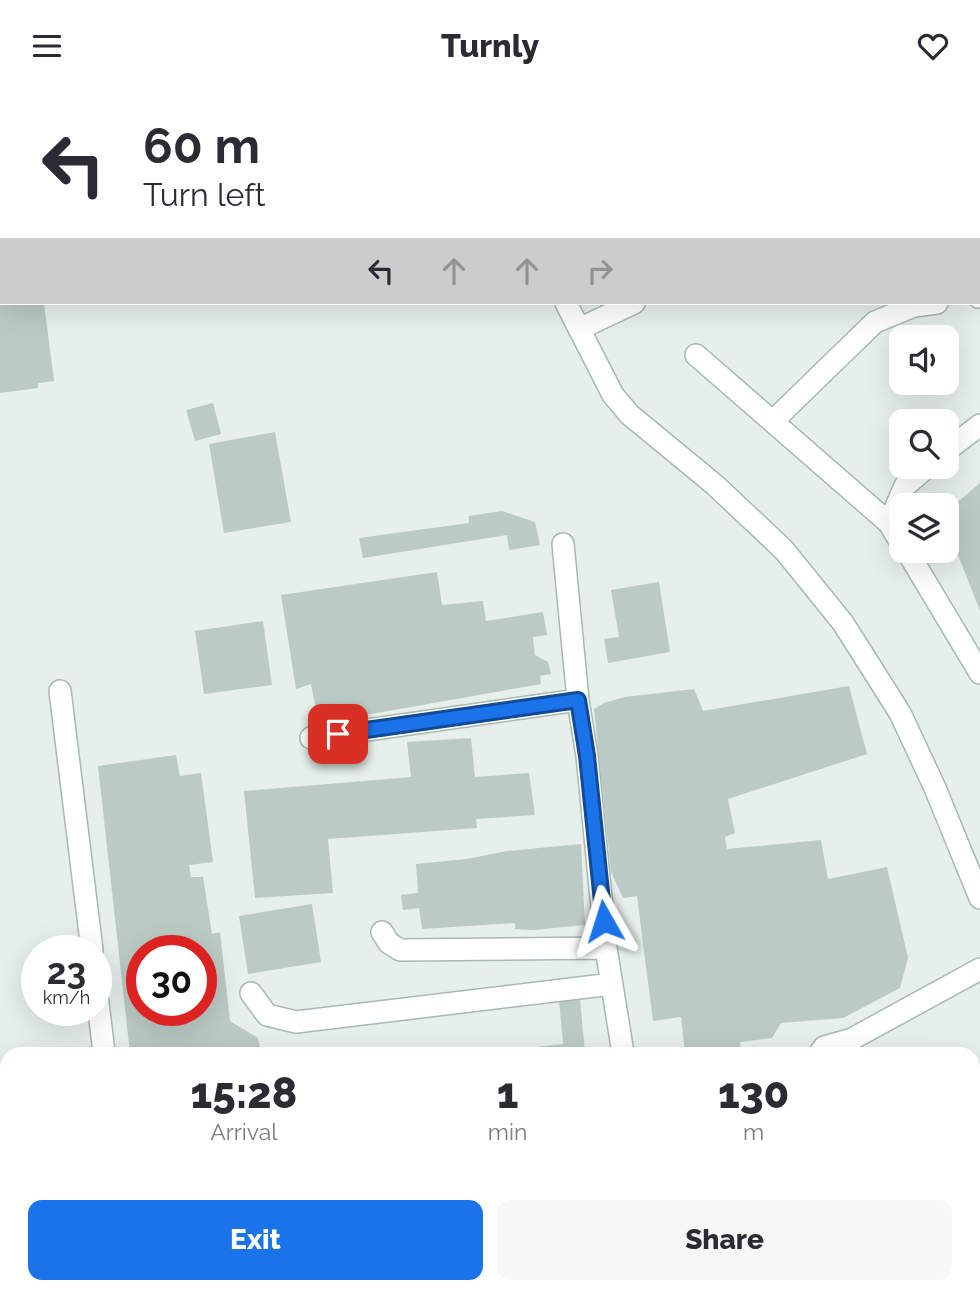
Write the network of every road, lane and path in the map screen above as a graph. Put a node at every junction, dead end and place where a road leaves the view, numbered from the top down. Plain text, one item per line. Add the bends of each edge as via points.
1 (567, 305) edge
2 (630, 305) edge
3 (922, 305) edge
4 (579, 329) junction
5 (696, 355) dead end
6 (773, 421) junction
7 (980, 425) edge
8 (959, 441) edge
9 (913, 479) edge
10 (902, 493) edge
11 (889, 523) edge
12 (563, 544) dead end
13 (913, 563) edge
14 (980, 673) edge
15 (60, 691) dead end
16 (578, 700) junction
17 (311, 738) dead end
18 (980, 898) edge
19 (382, 932) dead end
20 (90, 935) edge
21 (606, 948) junction
22 (980, 969) edge
23 (612, 984) junction
24 (251, 993) dead end
25 (101, 1026) edge
26 (103, 1047) edge
27 (622, 1047) edge
28 (824, 1047) edge

1 - 4 street
2 - 4 street
3 - 6 street via 875,322
4 - 18 street via 613,395 630,415 784,550 843,623 900,713
5 - 6 street
6 - 11 street
7 - 8 street
9 - 10 street
12 - 16 street
13 - 14 street
15 - 20 street
16 - 17 street
16 - 21 street
19 - 21 street via 400,950
21 - 23 street
22 - 28 street via 852,1039
23 - 24 street via 296,1022 268,1015
23 - 27 street
25 - 26 street

